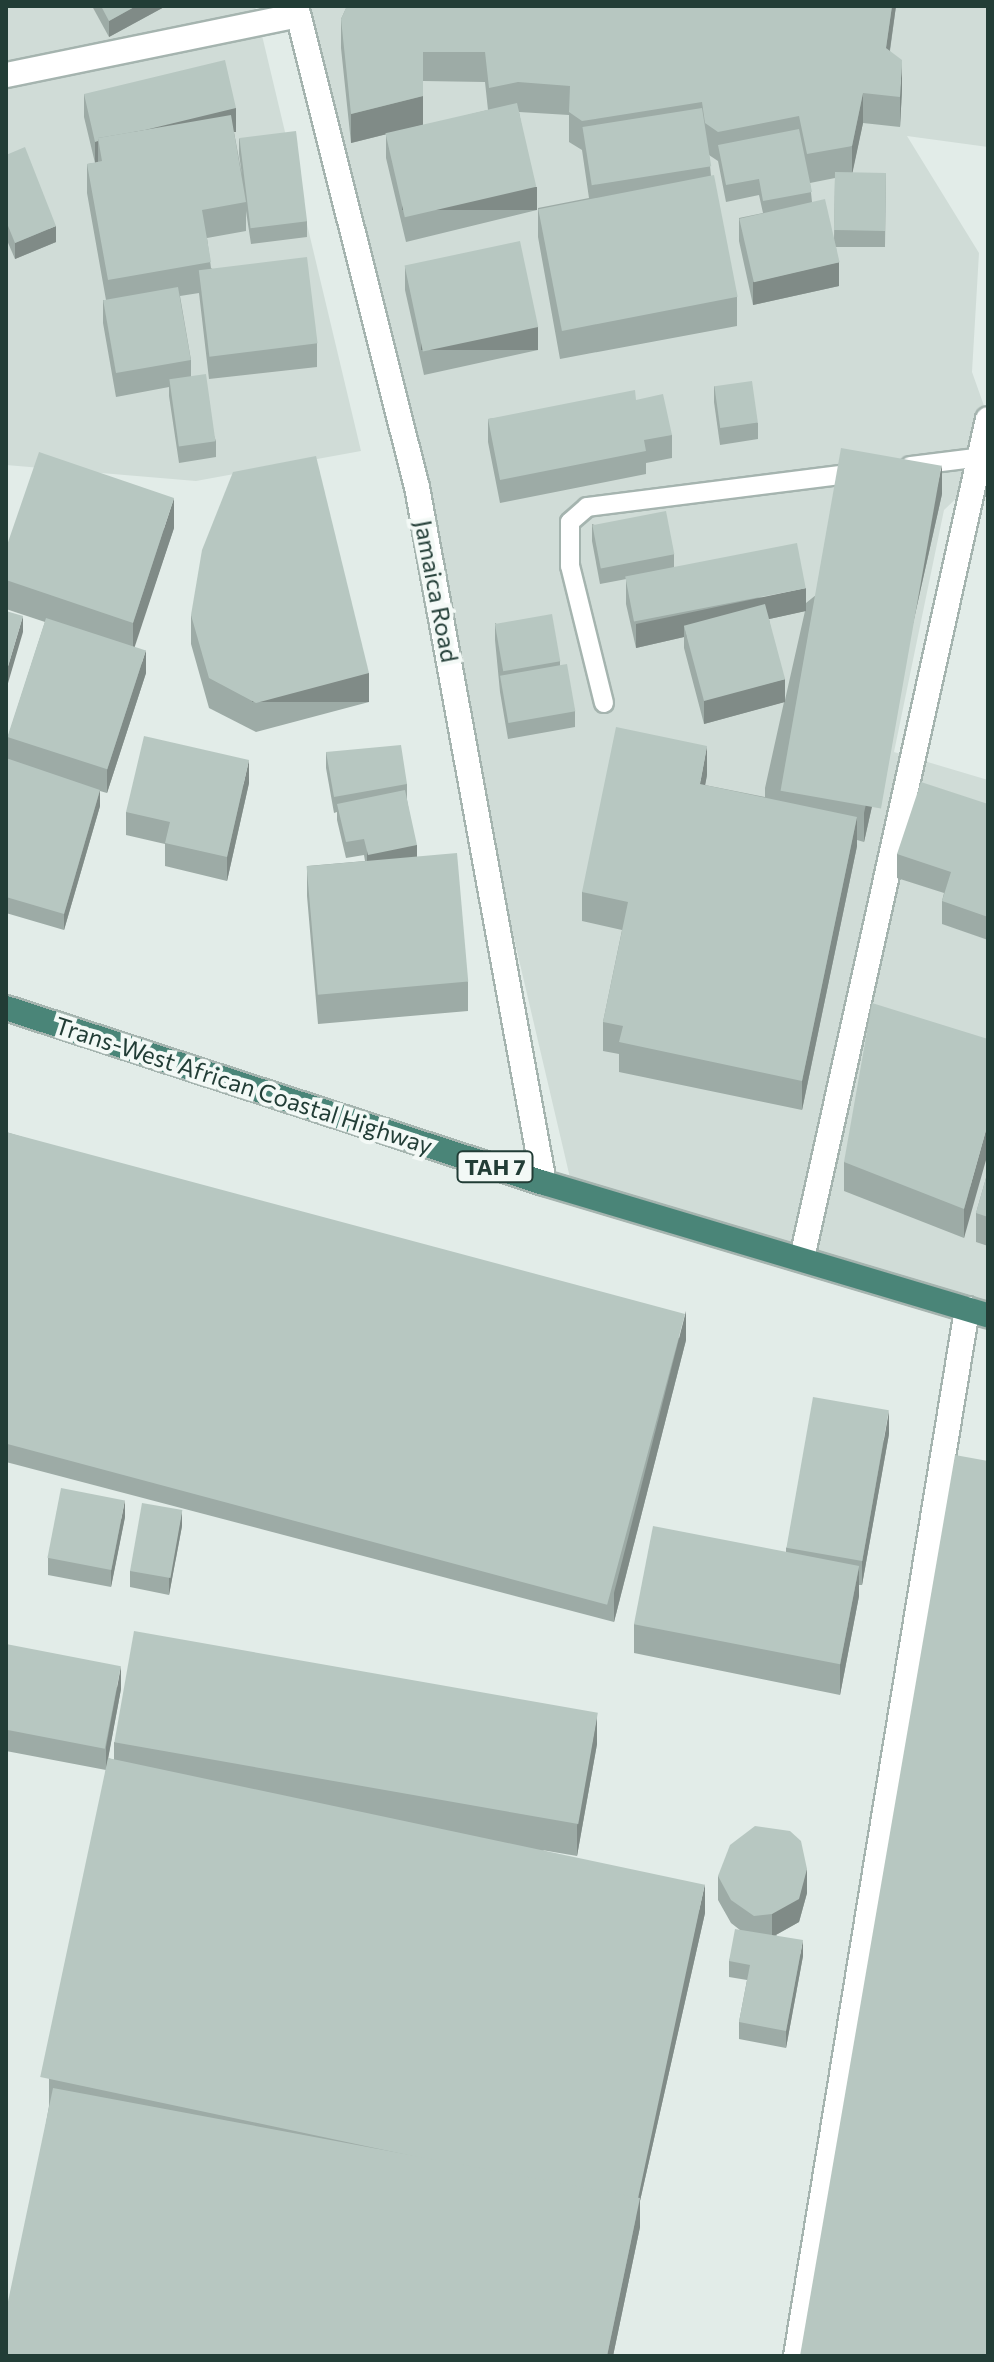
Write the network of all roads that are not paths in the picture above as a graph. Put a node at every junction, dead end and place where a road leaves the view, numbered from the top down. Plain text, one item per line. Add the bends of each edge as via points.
1 (297, 10) edge
2 (6, 75) edge
3 (988, 419) edge
4 (982, 457) junction
5 (604, 703) dead end
6 (6, 1008) edge
7 (544, 1183) junction
8 (802, 1258) junction
9 (978, 1312) edge
10 (796, 2356) edge

1 - 2 street
1 - 7 street, Jamaica Road via 417,487
3 - 4 street
4 - 5 lane via 587,507 570,522 566,540
4 - 8 street
6 - 7 highway, Trans-West African Coastal Highway / TAH 7
7 - 8 highway, Trans-West African Coastal Highway / TAH 7
8 - 9 highway, Trans-West African Coastal Highway / TAH 7
9 - 10 street

